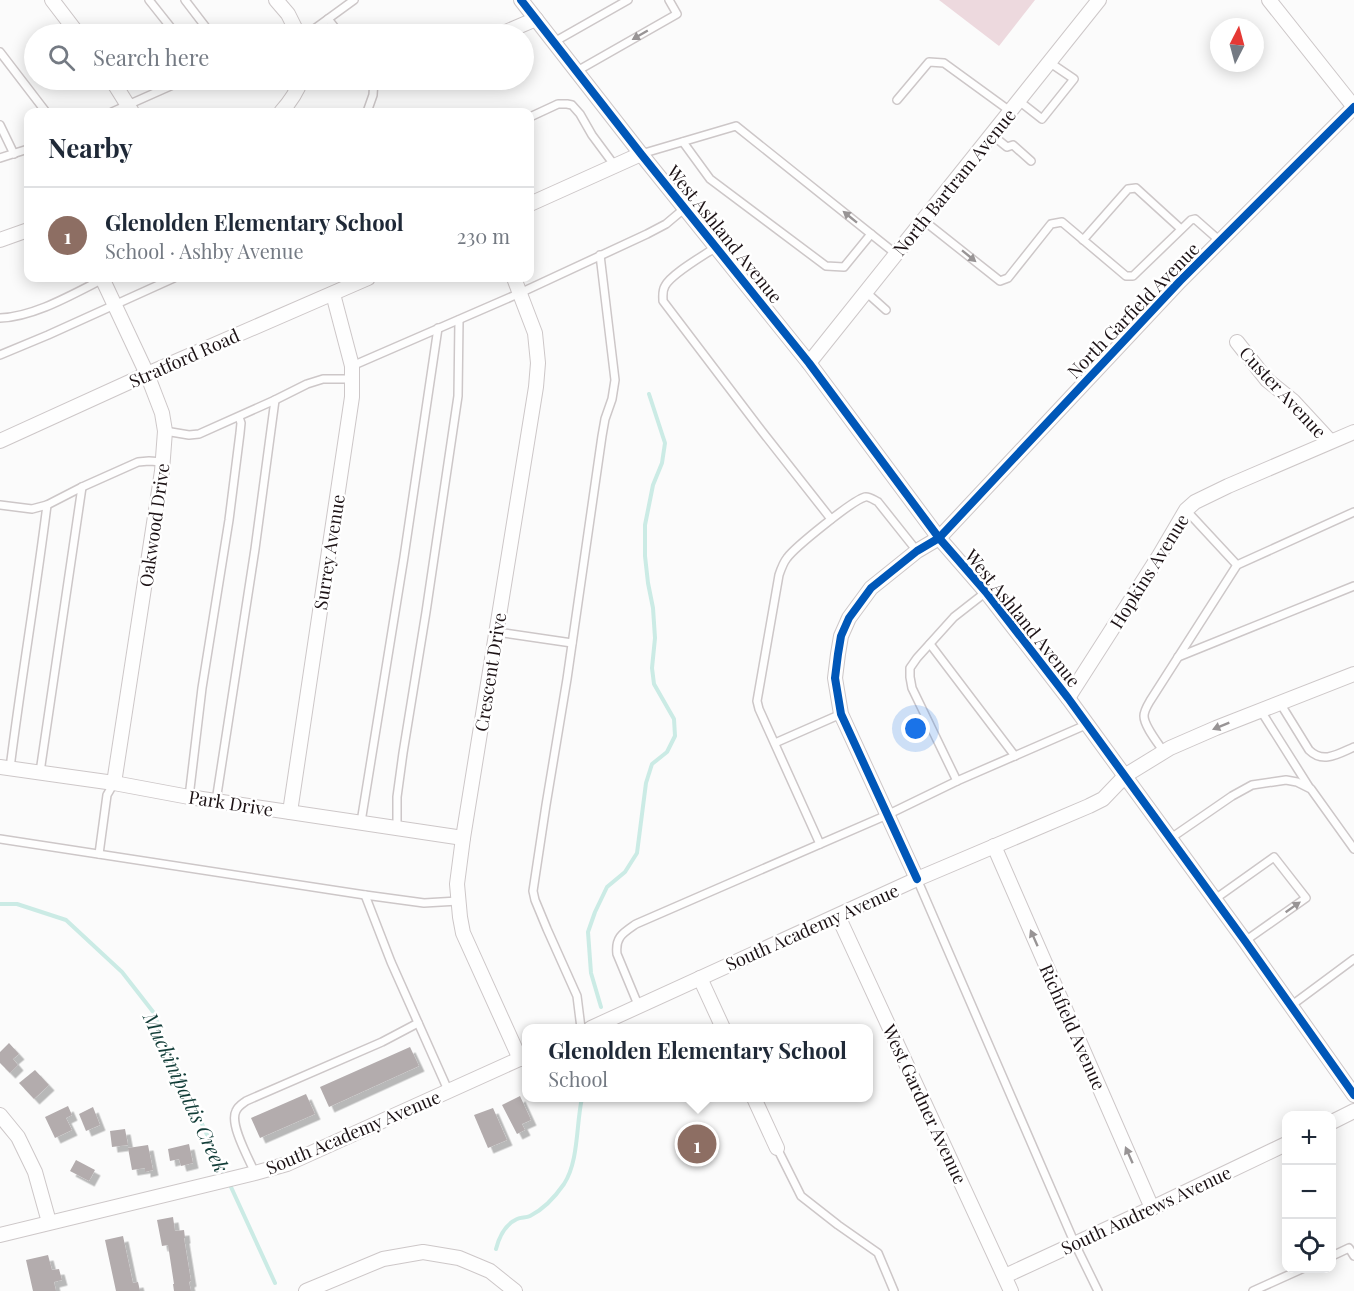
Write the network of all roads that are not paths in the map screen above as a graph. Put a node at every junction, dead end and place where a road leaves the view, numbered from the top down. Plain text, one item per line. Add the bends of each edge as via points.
1 (52, 0) edge
2 (149, 0) edge
3 (185, 0) edge
4 (276, 0) edge
5 (354, 0) edge
6 (521, 0) edge
7 (628, 0) edge
8 (669, 0) edge
9 (1099, 0) edge
10 (1269, 0) edge
11 (328, 19) junction
12 (536, 19) junction
13 (70, 24) edge
14 (168, 24) edge
15 (203, 24) edge
16 (294, 24) edge
17 (321, 24) edge
18 (332, 24) edge
19 (524, 24) edge
20 (554, 42) junction
21 (0, 52) edge
22 (1050, 62) junction
23 (577, 71) junction
24 (24, 83) edge
25 (29, 90) edge
26 (118, 90) edge
27 (165, 90) edge
28 (297, 90) edge
29 (373, 90) edge
30 (897, 100) dead end
31 (1015, 106) junction
32 (1354, 107) edge
33 (43, 108) edge
34 (129, 108) edge
35 (132, 108) edge
36 (285, 108) edge
37 (368, 108) edge
38 (534, 115) edge
39 (0, 124) edge
40 (992, 135) junction
41 (683, 142) junction
42 (24, 150) edge
43 (14, 154) junction
44 (641, 154) junction
45 (0, 158) edge
46 (1031, 161) dead end
47 (615, 166) junction
48 (534, 202) edge
49 (685, 208) junction
50 (924, 220) junction
51 (1181, 229) junction
52 (24, 231) edge
53 (872, 234) junction
54 (0, 240) edge
55 (1083, 240) junction
56 (1220, 241) junction
57 (716, 247) junction
58 (896, 254) junction
59 (600, 255) junction
60 (96, 282) edge
61 (105, 282) edge
62 (165, 282) edge
63 (359, 282) edge
64 (516, 282) edge
65 (520, 292) junction
66 (866, 292) junction
67 (333, 294) junction
68 (114, 305) junction
69 (886, 310) dead end
70 (0, 318) edge
71 (459, 320) junction
72 (438, 327) junction
73 (1237, 342) dead end
74 (0, 355) edge
75 (809, 363) junction
76 (353, 373) junction
77 (147, 374) junction
78 (275, 400) junction
79 (239, 417) junction
80 (165, 431) junction
81 (1354, 432) edge
82 (0, 441) edge
83 (1330, 441) junction
84 (163, 462) junction
85 (82, 487) junction
86 (0, 505) edge
87 (47, 506) junction
88 (1186, 510) junction
89 (1354, 512) edge
90 (831, 519) junction
91 (939, 537) junction
92 (917, 551) junction
93 (1237, 565) junction
94 (1354, 586) edge
95 (986, 592) junction
96 (497, 632) junction
97 (572, 643) junction
98 (930, 644) junction
99 (1178, 657) junction
100 (1354, 674) edge
101 (1068, 698) junction
102 (1280, 703) junction
103 (1261, 711) junction
104 (841, 714) junction
105 (1088, 724) junction
106 (775, 742) junction
107 (1354, 747) edge
108 (1164, 752) junction
109 (1015, 756) junction
110 (5, 767) edge
111 (40, 772) junction
112 (1126, 775) junction
113 (957, 781) junction
114 (114, 783) junction
115 (1311, 789) junction
116 (189, 797) junction
117 (216, 801) junction
118 (290, 812) junction
119 (887, 815) junction
120 (361, 822) junction
121 (398, 828) junction
122 (463, 838) junction
123 (1171, 838) junction
124 (0, 839) edge
125 (820, 844) junction
126 (993, 846) junction
127 (1354, 849) edge
128 (99, 854) junction
129 (917, 879) junction
130 (365, 896) junction
131 (1215, 899) junction
132 (458, 901) junction
133 (838, 916) junction
134 (1245, 941) junction
135 (1354, 959) edge
136 (700, 978) junction
137 (1292, 1005) junction
138 (639, 1006) junction
139 (418, 1023) junction
140 (580, 1024) edge
141 (601, 1024) edge
142 (721, 1024) edge
143 (522, 1055) edge
144 (522, 1057) edge
145 (448, 1090) junction
146 (1354, 1095) edge
147 (756, 1102) edge
148 (1354, 1112) edge
149 (0, 1115) edge
150 (1336, 1120) edge
151 (1282, 1146) edge
152 (777, 1148) joint
153 (255, 1173) junction
154 (1152, 1209) junction
155 (49, 1222) junction
156 (0, 1235) edge
157 (1075, 1244) junction
158 (1336, 1254) edge
159 (1354, 1256) edge
160 (1295, 1273) edge
161 (1005, 1276) junction
162 (306, 1291) edge
163 (515, 1291) edge
164 (894, 1291) edge
165 (1011, 1291) edge
166 (1098, 1291) edge
167 (1253, 1291) edge

1 - 13 street
2 - 14 lane
3 - 15 lane
4 - 16 street
5 - 11 lane
6 - 12 street, West Ashland Avenue
7 - 20 lane
8 -> 23 lane via 677,14
9 - 22 street, North Bartram Avenue
10 - 32 street
11 - 17 lane
11 - 18 lane
12 - 19 street
12 - 20 street, West Ashland Avenue
20 - 23 street, West Ashland Avenue
21 - 24 lane
22 - 31 street, North Bartram Avenue
22 - 31 lane via 1074,79 1055,103 1042,119
23 - 44 street, West Ashland Avenue
25 - 33 lane
26 - 34 street
27 - 35 lane
28 - 36 street
29 - 37 lane
30 - 31 lane via 929,62 944,63
31 - 40 street, North Bartram Avenue
32 - 56 street, North Garfield Avenue
38 - 47 lane via 558,104 572,105
39 - 43 lane
40 - 46 lane via 1007,147 1013,145
40 - 50 street, North Bartram Avenue
41 - 44 lane
53 -> 41 lane via 736,126
41 - 53 lane via 710,179 826,266 844,267
42 - 43 lane
43 - 45 lane
44 - 47 street
44 - 49 street, West Ashland Avenue
47 - 48 street
49 - 57 street, West Ashland Avenue
49 - 59 lane via 666,224
50 -> 55 lane via 1000,281 1008,278 1051,224 1062,222
50 - 58 street, North Bartram Avenue
51 - 55 lane via 1133,276 1126,276
51 - 55 lane via 1136,188 1128,189
51 - 56 lane via 1195,219
52 - 54 street
53 - 58 lane
56 - 91 street, North Garfield Avenue
57 - 75 street, West Ashland Avenue
57 - 90 lane via 665,285 663,301
58 - 66 street, North Bartram Avenue
59 - 65 lane
59 - 97 lane via 615,380 602,436
60 - 70 lane via 34,311
61 - 68 street, Oakwood Drive
62 - 68 lane
63 - 67 street, Stratford Road
64 - 65 street, Crescent Drive
65 - 71 lane
65 - 96 street, Crescent Drive via 535,333 538,363
66 - 69 lane
66 - 75 street, North Bartram Avenue
67 - 76 street, Surrey Avenue
67 - 77 street, Stratford Road
68 - 74 lane
68 - 77 street, Oakwood Drive
71 - 72 lane
71 - 121 lane via 458,396 396,797
72 - 76 lane
72 - 120 lane
73 - 83 street, Custer Avenue via 1267,380
75 - 91 street, West Ashland Avenue
76 - 78 lane via 307,384
76 - 118 street, Surrey Avenue
77 - 80 street, Oakwood Drive
77 - 82 street, Stratford Road
78 - 79 lane
78 - 117 lane
79 - 80 lane via 199,434
79 - 116 lane via 232,499
80 - 84 street, Oakwood Drive
81 - 83 street, Hopkins Avenue
83 - 88 street, Hopkins Avenue via 1219,490
84 - 85 lane via 138,462
84 - 114 street, Oakwood Drive
85 - 87 lane
85 - 111 lane
86 - 87 lane via 32,509
87 - 110 lane via 37,588
88 - 93 lane
88 - 101 street, Hopkins Avenue
89 - 93 lane
90 - 92 lane via 865,497 872,498
90 - 106 lane via 788,556 779,575 757,701
91 - 92 street, North Garfield Avenue
91 - 95 street, West Ashland Avenue
92 - 104 street, North Garfield Avenue via 872,588 849,618 841,636 835,678
93 - 99 lane
94 - 99 lane
95 - 98 lane via 954,617
95 - 101 street, West Ashland Avenue
96 - 97 lane
96 - 122 street, Crescent Drive
97 - 140 lane via 533,891 577,996
98 - 109 lane
98 - 113 lane via 910,668 910,678
99 - 108 lane via 1144,713 1144,720
100 - 102 street, South Academy Avenue
101 - 105 street, West Ashland Avenue
102 - 103 street, South Academy Avenue
102 - 107 lane via 1315,756 1324,758
103 -> 108 street, South Academy Avenue
103 - 115 lane
104 - 106 lane
104 - 119 street, North Garfield Avenue
105 - 109 lane
105 - 112 street, West Ashland Avenue
106 - 125 lane
108 - 112 street, South Academy Avenue
109 - 113 lane
110 - 111 street, Park Drive
111 - 114 street, Park Drive
112 - 123 street, West Ashland Avenue
112 - 126 street, South Academy Avenue via 1103,799
113 - 119 lane
114 - 116 street, Park Drive
114 - 128 lane via 107,795
115 - 123 lane via 1286,780 1252,785
115 - 127 lane
116 - 117 street, Park Drive
117 - 118 street, Park Drive
118 - 120 street, Park Drive
119 - 125 lane
119 - 129 street, North Garfield Avenue
120 - 121 street, Park Drive
121 - 122 street, Park Drive
122 - 132 street, Crescent Drive
123 - 131 street, West Ashland Avenue
124 - 128 lane
125 - 138 lane via 625,931 618,939 617,954
126 - 129 street, South Academy Avenue
154 -> 126 street, Richfield Avenue
128 - 130 lane
129 - 133 street, South Academy Avenue
129 - 157 lane
130 - 132 lane via 424,903
130 - 139 lane
131 - 134 street, West Ashland Avenue
134 -> 131 lane via 1306,898 1274,858
132 - 143 street, Crescent Drive via 463,933
133 - 136 street, South Academy Avenue
133 - 161 street, West Gardner Avenue
134 - 137 street, West Ashland Avenue
135 - 137 lane
136 - 138 street, South Academy Avenue
136 - 142 street
137 - 146 street, West Ashland Avenue
138 - 141 street, South Academy Avenue
139 - 145 lane
139 - 153 lane via 237,1108 236,1129
144 - 145 street, South Academy Avenue
145 - 153 street, South Academy Avenue via 296,1160
147 - 152 street
148 - 150 street
149 - 155 street via 18,1137 35,1172
151 - 154 street, South Andrews Avenue
152 - 164 lane via 801,1196 879,1253
153 - 155 street, South Academy Avenue
154 - 157 street, South Andrews Avenue
155 - 156 street, South Academy Avenue
157 - 161 street, South Andrews Avenue
157 - 166 lane
158 - 159 lane via 1349,1248
160 - 167 lane
161 - 165 street, West Gardner Avenue
162 - 163 street via 383,1259 423,1252 459,1258 490,1271

